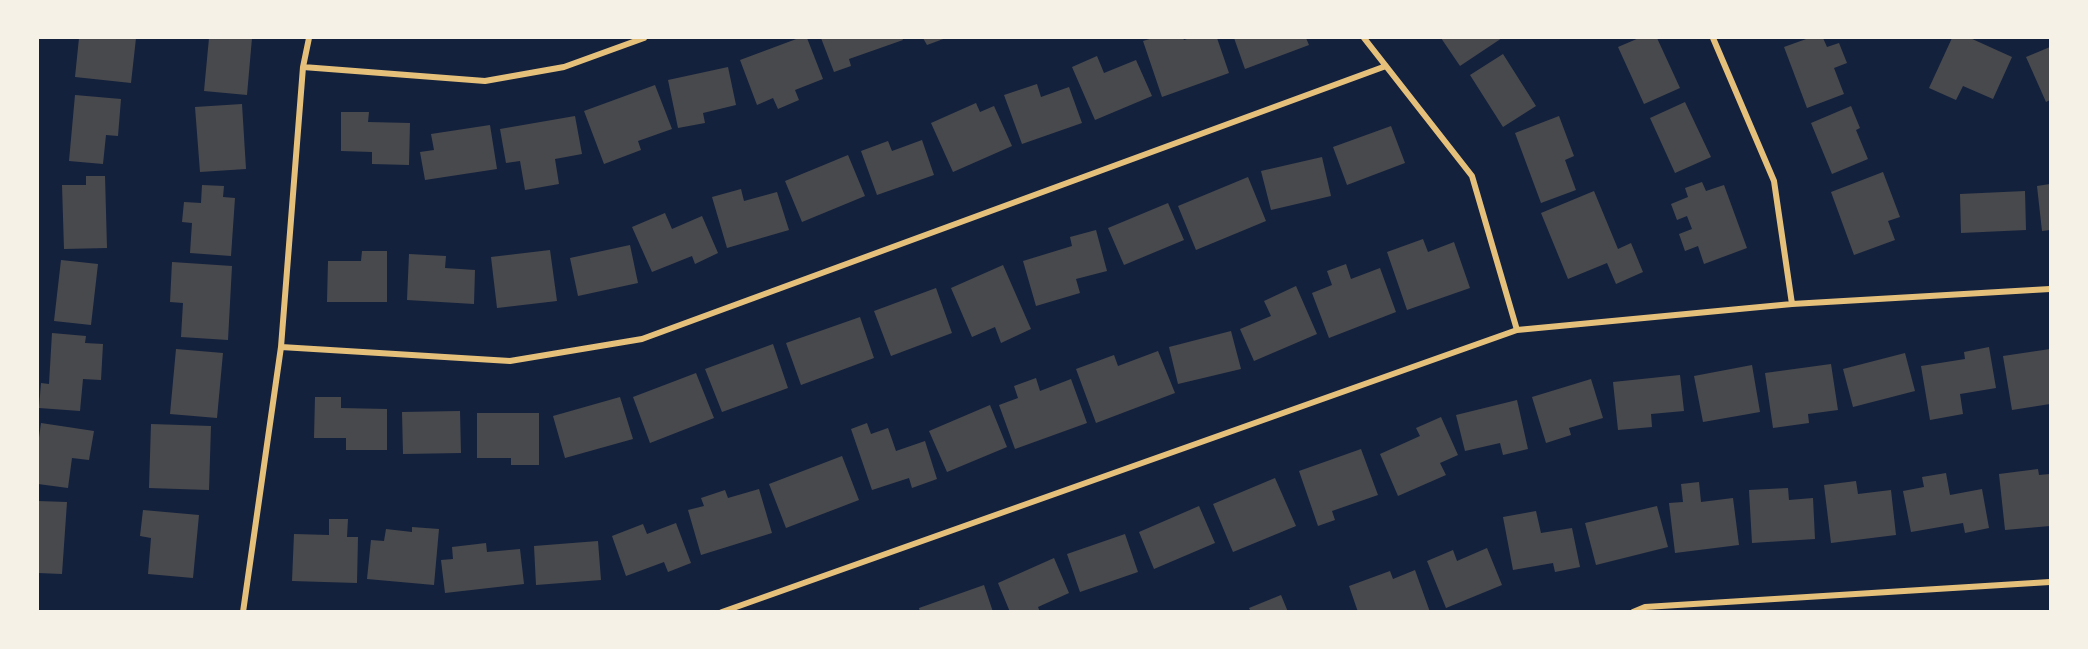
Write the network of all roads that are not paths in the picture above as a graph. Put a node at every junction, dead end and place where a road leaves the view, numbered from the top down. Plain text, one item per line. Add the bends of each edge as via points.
1 (309, 38) edge
2 (644, 38) edge
3 (1364, 38) edge
4 (1713, 38) edge
5 (1386, 66) junction
6 (303, 67) junction
7 (2050, 289) edge
8 (1792, 304) junction
9 (1516, 330) junction
10 (281, 347) junction
11 (2050, 582) edge
12 (243, 612) edge
13 (722, 612) edge
14 (1633, 612) edge

1 - 6 street
2 - 6 street via 564,67 485,81
3 - 5 street
4 - 8 street via 1774,181
5 - 9 street via 1472,177
5 - 10 street via 642,339 510,361
6 - 10 street
7 - 8 street
8 - 9 street
9 - 13 street
10 - 12 street
11 - 14 street via 1645,607

